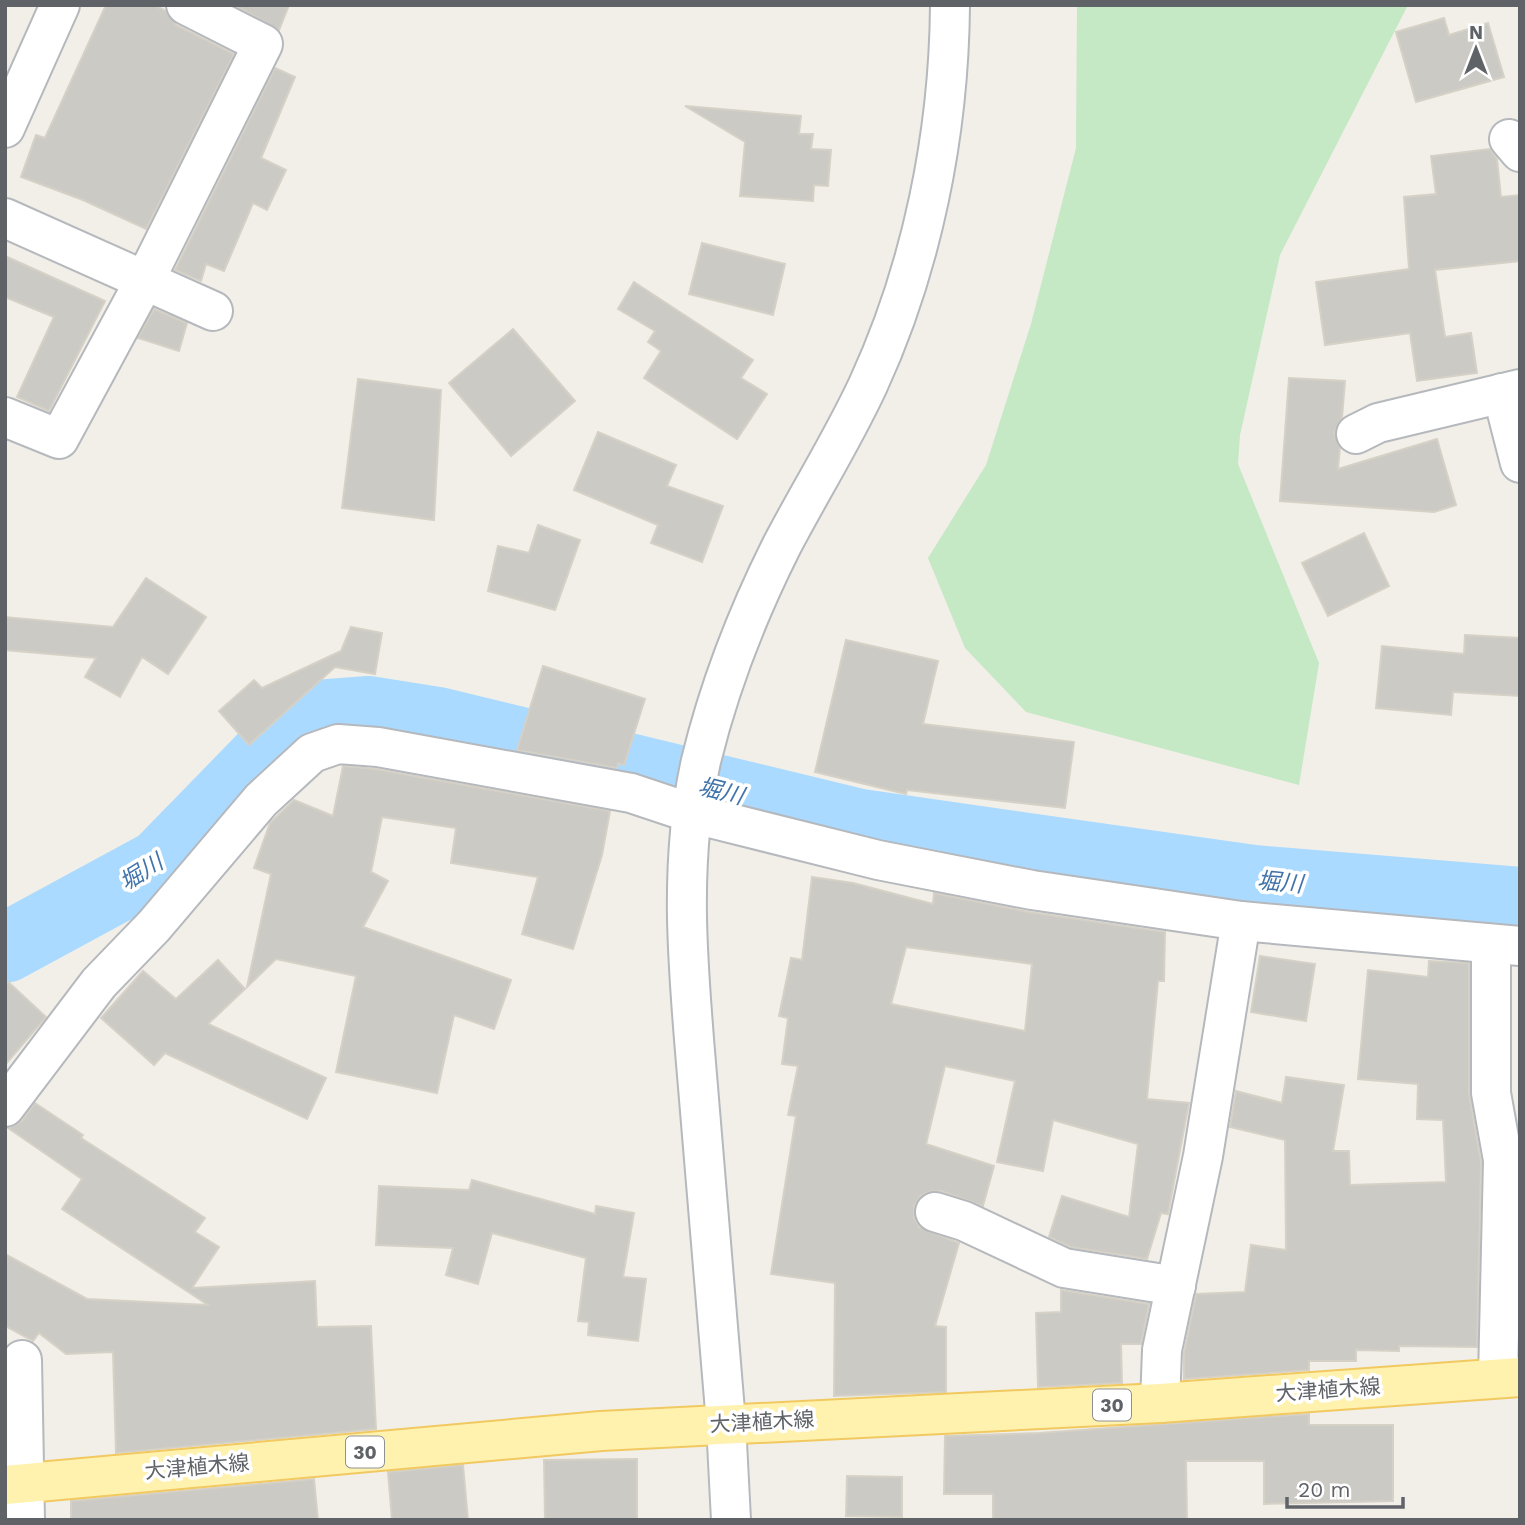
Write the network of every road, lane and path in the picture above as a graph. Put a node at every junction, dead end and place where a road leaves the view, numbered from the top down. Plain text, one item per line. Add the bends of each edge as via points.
1 (60, 5) edge
2 (186, 5) edge
3 (950, 5) edge
4 (5, 128) edge
5 (5, 218) edge
6 (145, 280) junction
7 (213, 311) dead end
8 (1511, 391) edge
9 (5, 417) edge
10 (1356, 433) dead end
11 (1520, 463) edge
12 (697, 792) junction
13 (1241, 921) junction
14 (1505, 945) edge
15 (5, 1107) edge
16 (935, 1212) dead end
17 (1176, 1286) junction
18 (22, 1360) dead end
19 (1509, 1377) edge
20 (1160, 1403) junction
21 (726, 1423) junction
22 (18, 1496) edge
23 (731, 1520) edge

1 - 4 street
2 - 6 street via 263,44
3 - 12 street via 938,143 902,300 870,382 749,615 722,687
5 - 6 street
6 - 7 street
6 - 9 street via 59,439
8 - 10 street via 1377,423
8 - 11 street
12 - 13 street via 930,870
12 - 15 street via 631,793 378,747 338,744 312,752 261,800 99,984
12 - 21 street via 689,868 688,963
13 - 14 street
13 - 17 street via 1203,1156
14 - 19 street via 1492,1093 1503,1160
16 - 17 street via 1064,1268
17 - 20 street via 1162,1350
18 - 22 street
19 - 20 main road, 大津植木線 / 30
20 - 21 main road, 大津植木線 / 30
21 - 22 main road, 大津植木線 / 30 via 601,1430
21 - 23 street

